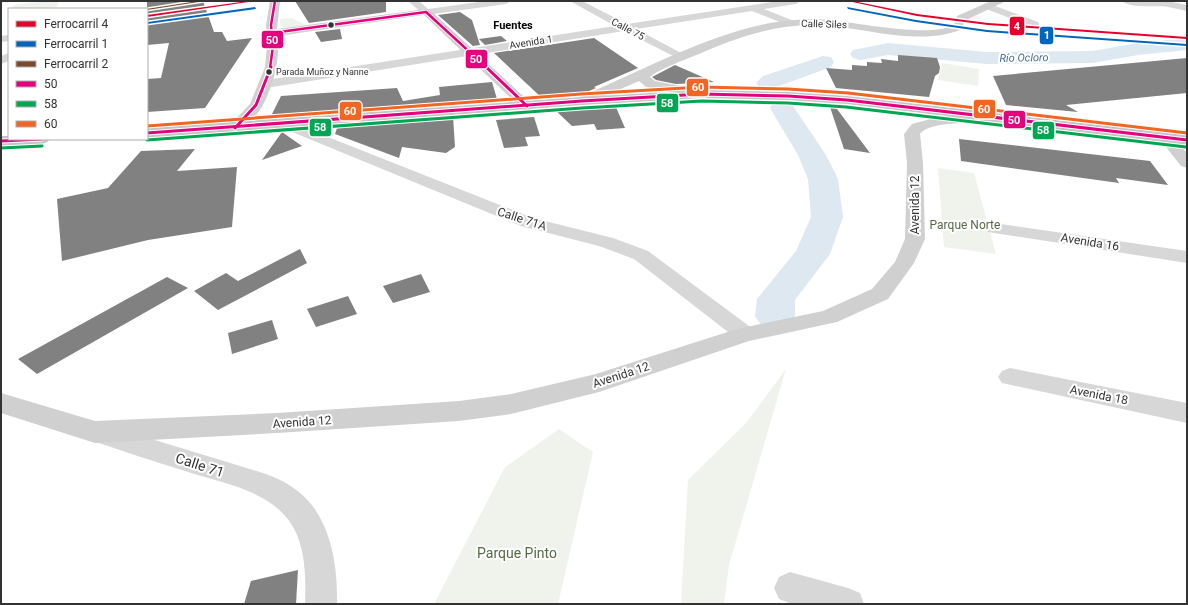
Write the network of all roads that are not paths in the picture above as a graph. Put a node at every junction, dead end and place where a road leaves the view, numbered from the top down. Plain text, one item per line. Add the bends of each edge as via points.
1 (275, 1) edge
2 (414, 1) edge
3 (506, 1) edge
4 (575, 1) edge
5 (736, 1) edge
6 (796, 1) edge
7 (999, 1) edge
8 (1127, 1) edge
9 (1169, 2) edge
10 (987, 6) junction
11 (752, 8) junction
12 (1187, 8) edge
13 (426, 12) junction
14 (790, 23) junction
15 (1034, 24) dead end
16 (624, 28) junction
17 (272, 33) junction
18 (469, 51) junction
19 (681, 57) junction
20 (647, 73) junction
21 (266, 84) junction
22 (702, 94) junction
23 (582, 101) junction
24 (256, 105) junction
25 (527, 106) junction
26 (997, 119) junction
27 (279, 125) junction
28 (235, 128) junction
29 (148, 133) edge
30 (1167, 138) junction
31 (22, 140) edge
32 (1187, 140) edge
33 (1, 141) edge
34 (1187, 163) edge
35 (994, 228) dead end
36 (1187, 257) edge
37 (745, 334) junction
38 (1010, 377) dead end
39 (1, 403) edge
40 (1187, 413) edge
41 (95, 432) junction
42 (790, 588) dead end
43 (321, 604) edge
44 (848, 604) edge

1 - 17 street
2 - 13 street
3 - 13 street
4 - 16 street, Calle 75
5 - 11 street
6 - 11 street, Avenida 1
7 - 10 street, Calle Siles
8 - 9 street via 1150,4
9 - 12 street
10 - 14 street, Calle Siles via 961,18 960,24 952,30 940,33 909,33 837,23
10 - 15 street
11 - 14 street
11 - 16 street, Avenida 1
13 - 17 street
13 - 18 street
14 - 19 street, Calle Siles via 736,34
16 - 18 street, Avenida 1
16 - 19 street, Calle 75
17 - 21 street via 271,67
18 - 21 street, Avenida 1
18 - 25 street
19 - 20 street, Calle Siles
20 - 22 street via 642,77 651,84
20 - 23 street, Calle Siles
21 - 24 street
22 - 23 highway
22 - 26 highway via 847,100
23 - 25 highway
24 - 27 street
24 - 28 street
25 - 27 highway
26 - 30 highway
26 - 37 street, Avenida 12 via 934,122 917,127 912,134 915,163 915,239 904,263 880,294 829,317
27 - 28 highway
27 - 37 street, Calle 71A via 527,222 606,242 641,256
28 - 29 highway
30 - 32 highway
30 - 34 street
31 - 33 highway
35 - 36 street, Avenida 16
37 - 41 street, Avenida 12 via 599,383 511,404 459,411 277,424
38 - 40 street, Avenida 18
39 - 41 street, Calle 71
41 - 43 street, Calle 71 via 250,481 276,492 297,508 311,530 319,564
42 - 44 street

